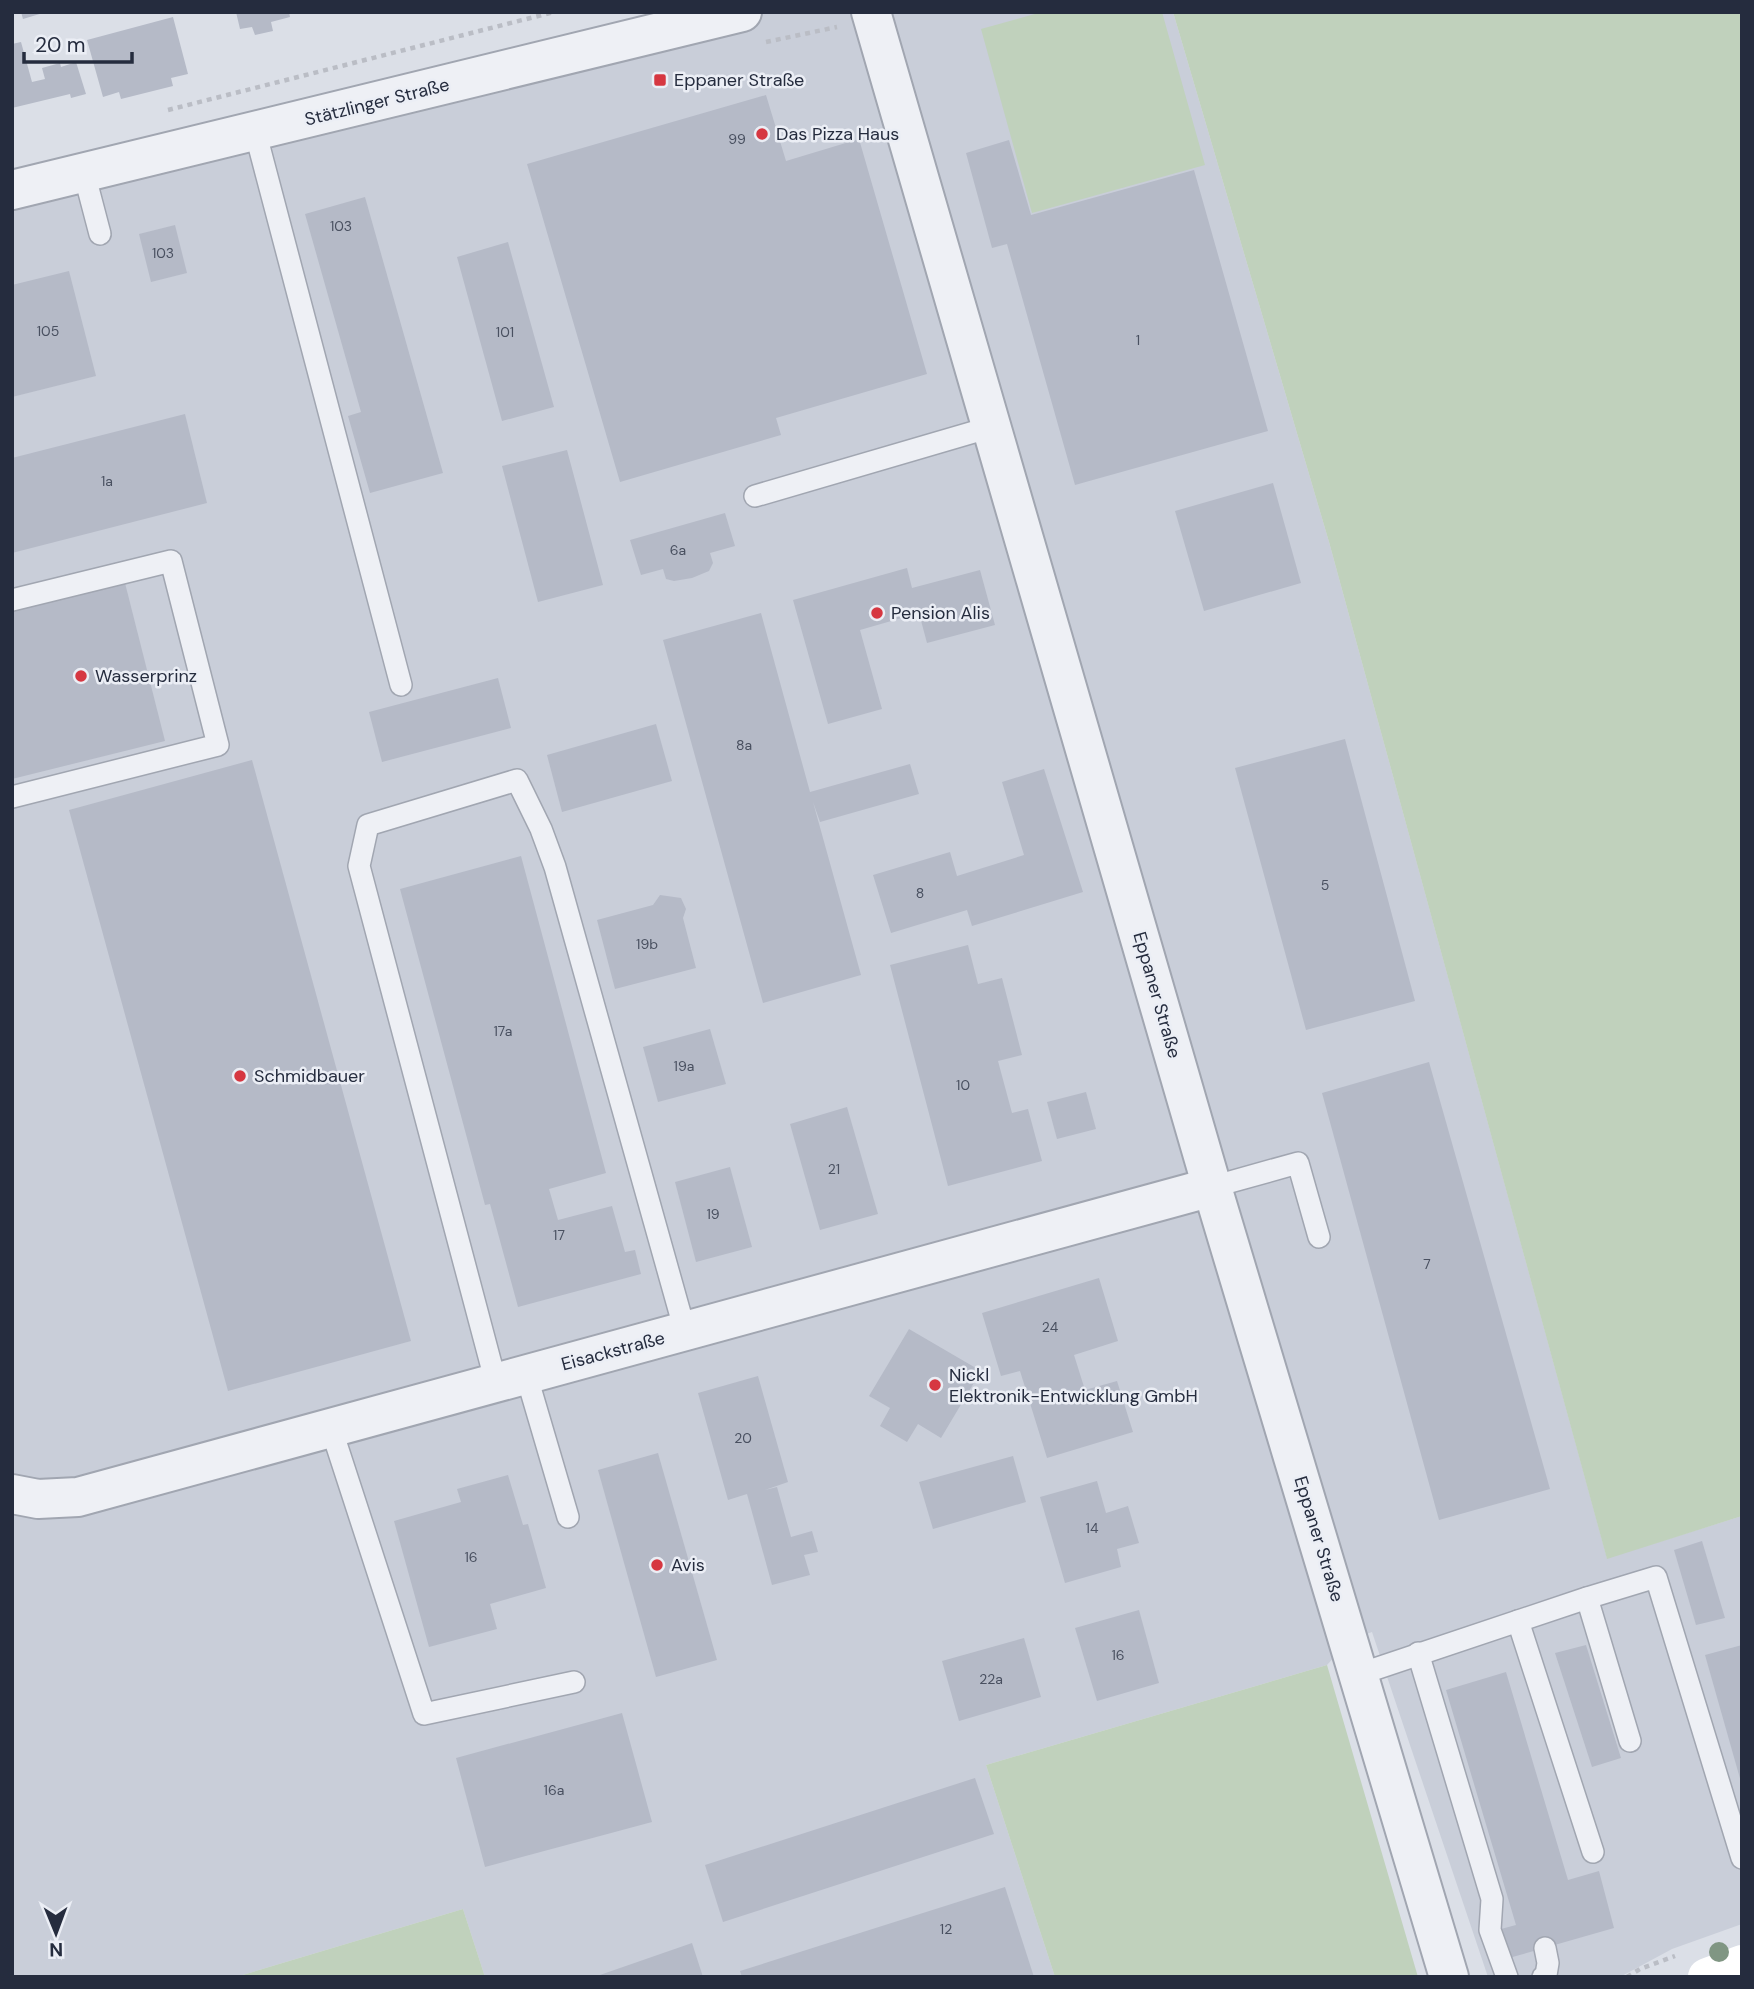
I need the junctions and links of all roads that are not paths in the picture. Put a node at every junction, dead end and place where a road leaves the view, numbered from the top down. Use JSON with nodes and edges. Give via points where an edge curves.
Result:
{"nodes":[{"id":1,"x":743,"y":12,"type":"edge"},
{"id":2,"x":871,"y":12,"type":"edge"},
{"id":3,"x":255,"y":131,"type":"junction"},
{"id":4,"x":84,"y":173,"type":"junction"},
{"id":5,"x":12,"y":190,"type":"edge"},
{"id":6,"x":100,"y":234,"type":"dead end"},
{"id":7,"x":991,"y":427,"type":"junction"},
{"id":8,"x":755,"y":496,"type":"dead end"},
{"id":9,"x":12,"y":600,"type":"edge"},
{"id":10,"x":401,"y":685,"type":"dead end"},
{"id":11,"x":12,"y":797,"type":"edge"},
{"id":12,"x":1212,"y":1187,"type":"junction"},
{"id":13,"x":1319,"y":1237,"type":"dead end"},
{"id":14,"x":685,"y":1331,"type":"junction"},
{"id":15,"x":511,"y":1378,"type":"junction"},
{"id":16,"x":331,"y":1428,"type":"junction"},
{"id":17,"x":12,"y":1494,"type":"edge"},
{"id":18,"x":568,"y":1517,"type":"dead end"},
{"id":19,"x":1587,"y":1598,"type":"junction"},
{"id":20,"x":1518,"y":1621,"type":"junction"},
{"id":21,"x":1418,"y":1653,"type":"junction"},
{"id":22,"x":1360,"y":1674,"type":"junction"},
{"id":23,"x":574,"y":1682,"type":"dead end"},
{"id":24,"x":1630,"y":1741,"type":"dead end"},
{"id":25,"x":1593,"y":1852,"type":"dead end"},
{"id":26,"x":1742,"y":1858,"type":"edge"},
{"id":27,"x":1545,"y":1948,"type":"dead end"},
{"id":28,"x":1449,"y":1977,"type":"edge"},
{"id":29,"x":1507,"y":1977,"type":"edge"},
{"id":30,"x":1543,"y":1977,"type":"edge"}],
"edges":[{"from":1,"to":3,"type":"street","name":"Stätzlinger Straße"},
{"from":2,"to":7,"type":"street","name":"Eppaner Straße"},
{"from":3,"to":4,"type":"street","name":"Stätzlinger Straße"},
{"from":3,"to":10,"type":"lane"},
{"from":4,"to":5,"type":"street","name":"Stätzlinger Straße"},
{"from":4,"to":6,"type":"lane"},
{"from":7,"to":8,"type":"lane"},
{"from":7,"to":12,"type":"street","name":"Eppaner Straße"},
{"from":9,"to":11,"type":"lane","via":[[171,561],[218,745]]},
{"from":12,"to":13,"type":"lane","via":[[1298,1163]]},
{"from":12,"to":14,"type":"street","name":"Eisackstraße"},
{"from":12,"to":22,"type":"street","name":"Eppaner Straße"},
{"from":14,"to":15,"type":"street","name":"Eisackstraße"},
{"from":14,"to":15,"type":"lane","via":[[555,867],[517,780],[368,825],[359,866]]},
{"from":15,"to":16,"type":"street","name":"Eisackstraße"},
{"from":15,"to":18,"type":"lane"},
{"from":16,"to":17,"type":"street","name":"Eisackstraße","via":[[78,1497],[38,1499]]},
{"from":16,"to":23,"type":"lane","via":[[424,1714]]},
{"from":19,"to":20,"type":"lane"},
{"from":19,"to":24,"type":"lane"},
{"from":19,"to":26,"type":"lane","via":[[1656,1577]]},
{"from":20,"to":21,"type":"lane"},
{"from":20,"to":25,"type":"lane"},
{"from":21,"to":22,"type":"lane"},
{"from":21,"to":29,"type":"lane","via":[[1492,1899],[1490,1930]]},
{"from":22,"to":28,"type":"street","name":"Eppaner Straße"},
{"from":27,"to":30,"type":"lane","via":[[1548,1963]]}]}
